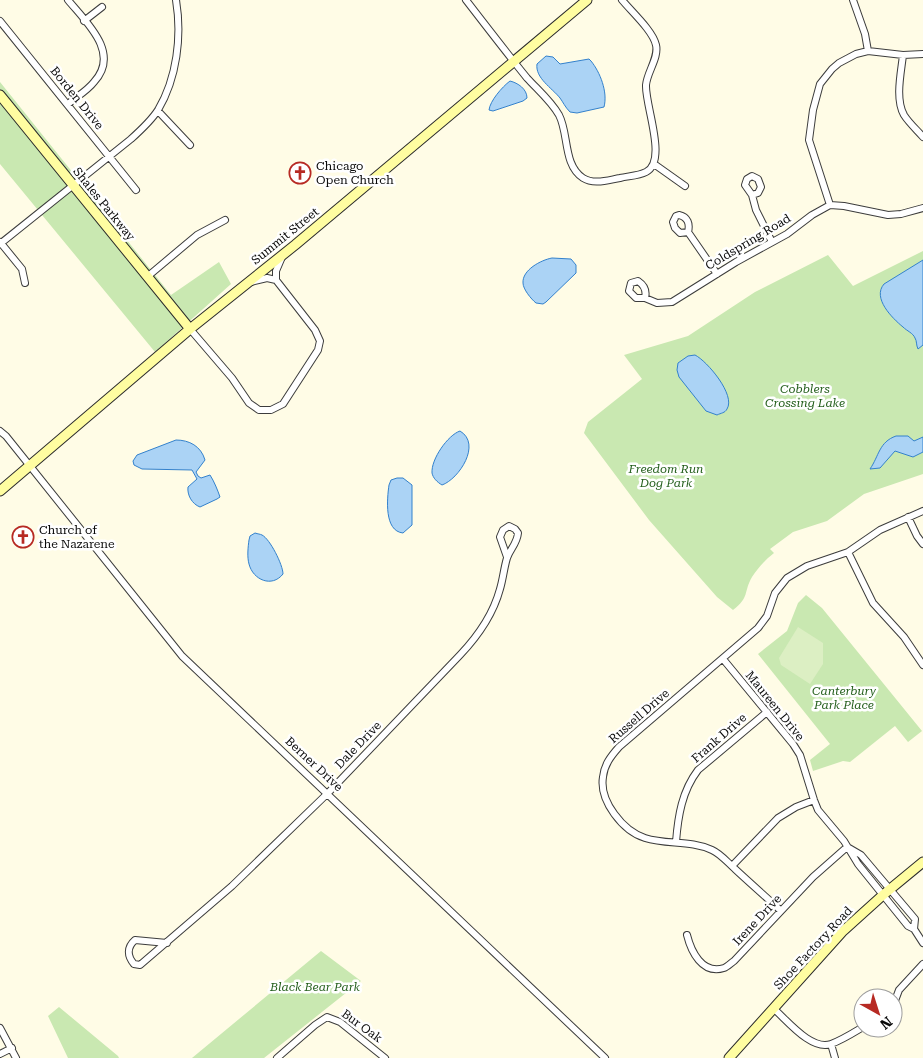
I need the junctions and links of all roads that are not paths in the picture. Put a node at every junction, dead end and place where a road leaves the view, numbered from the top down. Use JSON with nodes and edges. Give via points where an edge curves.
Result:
{"nodes":[{"id":1,"x":68,"y":0,"type":"edge"},
{"id":2,"x":176,"y":0,"type":"edge"},
{"id":3,"x":466,"y":0,"type":"edge"},
{"id":4,"x":587,"y":0,"type":"edge"},
{"id":5,"x":622,"y":0,"type":"edge"},
{"id":6,"x":853,"y":0,"type":"edge"},
{"id":7,"x":102,"y":6,"type":"dead end"},
{"id":8,"x":0,"y":21,"type":"edge"},
{"id":9,"x":84,"y":21,"type":"junction"},
{"id":10,"x":868,"y":51,"type":"junction"},
{"id":11,"x":923,"y":54,"type":"edge"},
{"id":12,"x":903,"y":55,"type":"junction"},
{"id":13,"x":514,"y":61,"type":"junction"},
{"id":14,"x":0,"y":95,"type":"edge"},
{"id":15,"x":68,"y":104,"type":"junction"},
{"id":16,"x":158,"y":111,"type":"junction"},
{"id":17,"x":923,"y":137,"type":"edge"},
{"id":18,"x":190,"y":145,"type":"dead end"},
{"id":19,"x":109,"y":156,"type":"junction"},
{"id":20,"x":654,"y":164,"type":"junction"},
{"id":21,"x":73,"y":185,"type":"junction"},
{"id":22,"x":685,"y":186,"type":"dead end"},
{"id":23,"x":136,"y":190,"type":"dead end"},
{"id":24,"x":752,"y":196,"type":"dead end"},
{"id":25,"x":830,"y":205,"type":"junction"},
{"id":26,"x":923,"y":208,"type":"edge"},
{"id":27,"x":225,"y":220,"type":"dead end"},
{"id":28,"x":688,"y":232,"type":"dead end"},
{"id":29,"x":772,"y":242,"type":"junction"},
{"id":30,"x":0,"y":243,"type":"edge"},
{"id":31,"x":295,"y":245,"type":"junction"},
{"id":32,"x":717,"y":274,"type":"junction"},
{"id":33,"x":147,"y":277,"type":"junction"},
{"id":34,"x":276,"y":280,"type":"junction"},
{"id":35,"x":25,"y":283,"type":"dead end"},
{"id":36,"x":243,"y":286,"type":"junction"},
{"id":37,"x":645,"y":298,"type":"dead end"},
{"id":38,"x":190,"y":329,"type":"junction"},
{"id":39,"x":0,"y":431,"type":"edge"},
{"id":40,"x":30,"y":466,"type":"junction"},
{"id":41,"x":0,"y":491,"type":"edge"},
{"id":42,"x":923,"y":511,"type":"edge"},
{"id":43,"x":908,"y":517,"type":"junction"},
{"id":44,"x":923,"y":544,"type":"edge"},
{"id":45,"x":848,"y":552,"type":"junction"},
{"id":46,"x":507,"y":557,"type":"dead end"},
{"id":47,"x":723,"y":659,"type":"junction"},
{"id":48,"x":923,"y":665,"type":"edge"},
{"id":49,"x":767,"y":712,"type":"junction"},
{"id":50,"x":328,"y":793,"type":"junction"},
{"id":51,"x":814,"y":800,"type":"junction"},
{"id":52,"x":676,"y":842,"type":"junction"},
{"id":53,"x":848,"y":847,"type":"junction"},
{"id":54,"x":923,"y":862,"type":"edge"},
{"id":55,"x":732,"y":866,"type":"junction"},
{"id":56,"x":886,"y":892,"type":"junction"},
{"id":57,"x":780,"y":910,"type":"junction"},
{"id":58,"x":687,"y":935,"type":"dead end"},
{"id":59,"x":923,"y":942,"type":"edge"},
{"id":60,"x":167,"y":943,"type":"junction"},
{"id":61,"x":923,"y":964,"type":"edge"},
{"id":62,"x":901,"y":988,"type":"edge"},
{"id":63,"x":773,"y":1008,"type":"junction"},
{"id":64,"x":0,"y":1028,"type":"edge"},
{"id":65,"x":853,"y":1032,"type":"edge"},
{"id":66,"x":831,"y":1044,"type":"junction"},
{"id":67,"x":12,"y":1048,"type":"junction"},
{"id":68,"x":0,"y":1054,"type":"edge"},
{"id":69,"x":16,"y":1058,"type":"edge"},
{"id":70,"x":277,"y":1058,"type":"edge"},
{"id":71,"x":385,"y":1058,"type":"edge"},
{"id":72,"x":605,"y":1058,"type":"edge"},
{"id":73,"x":729,"y":1058,"type":"edge"},
{"id":74,"x":835,"y":1058,"type":"edge"}],
"edges":[{"from":1,"to":9,"type":"street"},
{"from":2,"to":16,"type":"street","via":[[176,62]]},
{"from":3,"to":13,"type":"street"},
{"from":4,"to":13,"type":"main road","name":"Summit Street"},
{"from":5,"to":20,"type":"street","via":[[653,37],[656,46],[646,83],[656,143]]},
{"from":6,"to":10,"type":"street"},
{"from":7,"to":9,"type":"street"},
{"from":8,"to":15,"type":"street","name":"Borden Drive"},
{"from":9,"to":15,"type":"street","via":[[100,42],[104,63],[93,83]]},
{"from":10,"to":12,"type":"street"},
{"from":10,"to":25,"type":"street","via":[[847,58],[832,69],[820,84],[812,110],[810,146]]},
{"from":11,"to":12,"type":"street"},
{"from":12,"to":17,"type":"street","via":[[902,110]]},
{"from":13,"to":20,"type":"street","via":[[556,109],[562,120],[572,166],[580,176],[600,182],[647,172]]},
{"from":13,"to":31,"type":"main road","name":"Summit Street"},
{"from":14,"to":21,"type":"main road","name":"Shales Parkway"},
{"from":15,"to":19,"type":"street","name":"Borden Drive"},
{"from":16,"to":18,"type":"street"},
{"from":16,"to":19,"type":"street"},
{"from":19,"to":21,"type":"street"},
{"from":19,"to":23,"type":"street","name":"Borden Drive"},
{"from":20,"to":22,"type":"street"},
{"from":21,"to":30,"type":"street"},
{"from":21,"to":33,"type":"main road","name":"Shales Parkway"},
{"from":24,"to":29,"type":"street"},
{"from":25,"to":26,"type":"street","via":[[888,215]]},
{"from":25,"to":29,"type":"street","name":"Coldspring Road"},
{"from":27,"to":33,"type":"street","via":[[197,235]]},
{"from":28,"to":32,"type":"street"},
{"from":29,"to":32,"type":"street","name":"Coldspring Road"},
{"from":30,"to":35,"type":"street","via":[[22,269]]},
{"from":31,"to":34,"type":"street","via":[[279,264]]},
{"from":31,"to":36,"type":"main road","name":"Summit Street"},
{"from":32,"to":37,"type":"street","name":"Coldspring Road","via":[[672,302],[657,303]]},
{"from":33,"to":38,"type":"main road","name":"Shales Parkway"},
{"from":34,"to":36,"type":"street","via":[[267,278]]},
{"from":34,"to":38,"type":"street","via":[[316,330],[320,341],[318,350],[283,404],[271,410],[259,410],[248,403],[232,378]]},
{"from":36,"to":38,"type":"main road","name":"Summit Street"},
{"from":38,"to":40,"type":"main road","name":"Summit Street"},
{"from":39,"to":40,"type":"street","name":"Berner Drive"},
{"from":40,"to":41,"type":"main road","name":"Summit Street"},
{"from":40,"to":50,"type":"street","name":"Berner Drive","via":[[182,656]]},
{"from":42,"to":43,"type":"street","name":"Russell Drive"},
{"from":43,"to":44,"type":"street"},
{"from":43,"to":45,"type":"street","name":"Russell Drive","via":[[880,530]]},
{"from":45,"to":47,"type":"street","name":"Russell Drive","via":[[807,566],[787,578],[775,593],[767,616],[758,628]]},
{"from":45,"to":48,"type":"street","via":[[873,603],[904,637]]},
{"from":46,"to":50,"type":"street","name":"Dale Drive","via":[[491,614],[476,638]]},
{"from":47,"to":49,"type":"street","name":"Maureen Drive"},
{"from":47,"to":52,"type":"street","name":"Russell Drive","via":[[619,747],[605,768],[602,785],[605,796],[622,823],[644,838]]},
{"from":49,"to":51,"type":"street","name":"Maureen Drive","via":[[800,755]]},
{"from":49,"to":52,"type":"street","name":"Frank Drive","via":[[698,770],[684,795]]},
{"from":50,"to":60,"type":"street","name":"Dale Drive","via":[[232,886]]},
{"from":50,"to":72,"type":"street","name":"Berner Drive"},
{"from":51,"to":53,"type":"street","name":"Maureen Drive","via":[[818,810]]},
{"from":51,"to":55,"type":"street","via":[[778,818]]},
{"from":52,"to":55,"type":"street","name":"Russell Drive","via":[[699,844]]},
{"from":53,"to":56,"type":"street","name":"Maureen Drive","via":[[858,864]]},
{"from":53,"to":57,"type":"street","name":"Irene Drive"},
{"from":54,"to":56,"type":"main road","name":"Shoe Factory Road"},
{"from":55,"to":57,"type":"street","name":"Russell Drive"},
{"from":56,"to":59,"type":"street","name":"Maureen Drive","via":[[908,926]]},
{"from":56,"to":63,"type":"main road","name":"Shoe Factory Road","via":[[842,932]]},
{"from":57,"to":58,"type":"street","name":"Irene Drive","via":[[734,962],[724,968],[701,964]]},
{"from":60,"to":60,"type":"street","name":"Dale Drive","via":[[140,965],[134,964],[130,958],[130,944],[135,940]]},
{"from":61,"to":62,"type":"street"},
{"from":63,"to":66,"type":"street","via":[[808,1040]]},
{"from":63,"to":73,"type":"main road","name":"Shoe Factory Road"},
{"from":64,"to":67,"type":"street"},
{"from":65,"to":66,"type":"street"},
{"from":66,"to":74,"type":"street"},
{"from":67,"to":68,"type":"street"},
{"from":67,"to":69,"type":"street"},
{"from":70,"to":71,"type":"street","name":"Bur Oak","via":[[327,1017],[340,1022]]}]}
